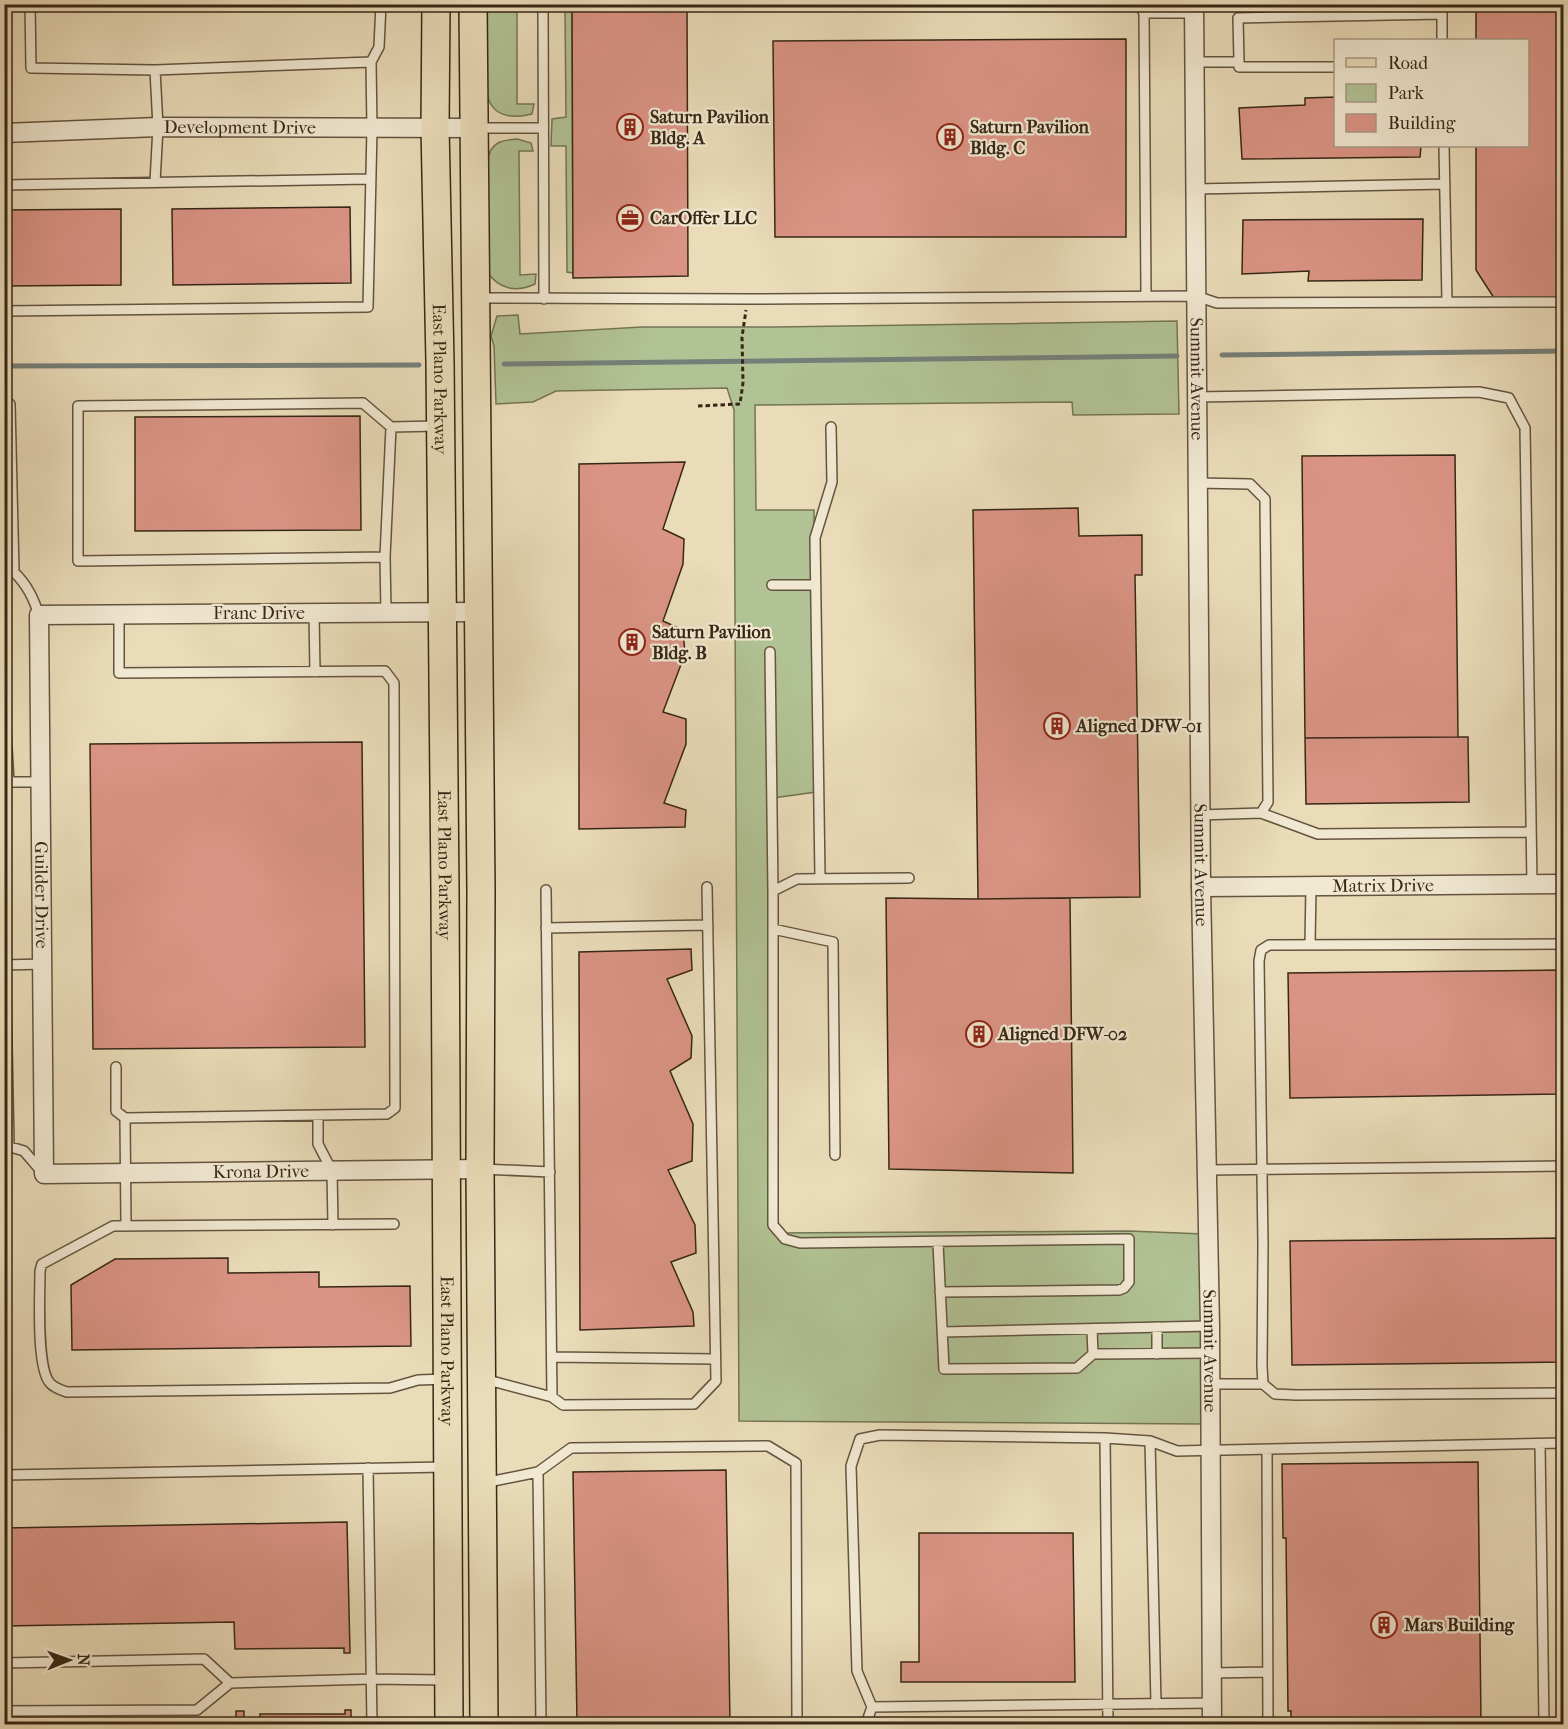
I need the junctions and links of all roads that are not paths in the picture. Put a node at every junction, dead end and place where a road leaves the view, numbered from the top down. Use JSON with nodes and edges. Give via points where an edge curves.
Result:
{"nodes":[{"id":1,"x":30,"y":4,"type":"edge"},
{"id":2,"x":381,"y":4,"type":"edge"},
{"id":3,"x":436,"y":4,"type":"edge"},
{"id":4,"x":473,"y":4,"type":"edge"},
{"id":5,"x":543,"y":4,"type":"edge"},
{"id":6,"x":1141,"y":9,"type":"edge"},
{"id":7,"x":1194,"y":9,"type":"edge"},
{"id":8,"x":1442,"y":9,"type":"edge"},
{"id":9,"x":1442,"y":39,"type":"edge"},
{"id":10,"x":371,"y":62,"type":"junction"},
{"id":11,"x":1194,"y":62,"type":"junction"},
{"id":12,"x":1239,"y":62,"type":"junction"},
{"id":13,"x":1334,"y":67,"type":"edge"},
{"id":14,"x":155,"y":70,"type":"junction"},
{"id":15,"x":158,"y":127,"type":"junction"},
{"id":16,"x":435,"y":127,"type":"junction"},
{"id":17,"x":473,"y":128,"type":"junction"},
{"id":18,"x":542,"y":128,"type":"junction"},
{"id":19,"x":372,"y":129,"type":"junction"},
{"id":20,"x":4,"y":133,"type":"edge"},
{"id":21,"x":1444,"y":147,"type":"edge"},
{"id":22,"x":370,"y":179,"type":"junction"},
{"id":23,"x":155,"y":182,"type":"junction"},
{"id":24,"x":1445,"y":184,"type":"junction"},
{"id":25,"x":4,"y":185,"type":"edge"},
{"id":26,"x":1195,"y":189,"type":"junction"},
{"id":27,"x":1146,"y":296,"type":"junction"},
{"id":28,"x":1196,"y":296,"type":"junction"},
{"id":29,"x":475,"y":298,"type":"junction"},
{"id":30,"x":544,"y":299,"type":"junction"},
{"id":31,"x":1448,"y":302,"type":"junction"},
{"id":32,"x":1563,"y":302,"type":"edge"},
{"id":33,"x":4,"y":311,"type":"edge"},
{"id":34,"x":476,"y":361,"type":"junction"},
{"id":35,"x":440,"y":362,"type":"junction"},
{"id":36,"x":1196,"y":397,"type":"junction"},
{"id":37,"x":4,"y":404,"type":"edge"},
{"id":38,"x":440,"y":426,"type":"junction"},
{"id":39,"x":390,"y":427,"type":"junction"},
{"id":40,"x":831,"y":427,"type":"dead end"},
{"id":41,"x":1197,"y":483,"type":"junction"},
{"id":42,"x":385,"y":557,"type":"junction"},
{"id":43,"x":9,"y":574,"type":"edge"},
{"id":44,"x":772,"y":585,"type":"dead end"},
{"id":45,"x":815,"y":585,"type":"junction"},
{"id":46,"x":386,"y":612,"type":"junction"},
{"id":47,"x":442,"y":612,"type":"junction"},
{"id":48,"x":479,"y":612,"type":"junction"},
{"id":49,"x":314,"y":613,"type":"junction"},
{"id":50,"x":118,"y":614,"type":"junction"},
{"id":51,"x":39,"y":615,"type":"junction"},
{"id":52,"x":770,"y":652,"type":"dead end"},
{"id":53,"x":315,"y":672,"type":"junction"},
{"id":54,"x":4,"y":697,"type":"edge"},
{"id":55,"x":7,"y":782,"type":"edge"},
{"id":56,"x":41,"y":782,"type":"junction"},
{"id":57,"x":1261,"y":813,"type":"junction"},
{"id":58,"x":1200,"y":815,"type":"junction"},
{"id":59,"x":1531,"y":832,"type":"junction"},
{"id":60,"x":820,"y":877,"type":"junction"},
{"id":61,"x":909,"y":878,"type":"dead end"},
{"id":62,"x":1532,"y":884,"type":"junction"},
{"id":63,"x":1563,"y":884,"type":"edge"},
{"id":64,"x":1311,"y":886,"type":"junction"},
{"id":65,"x":707,"y":887,"type":"dead end"},
{"id":66,"x":1201,"y":887,"type":"junction"},
{"id":67,"x":546,"y":890,"type":"dead end"},
{"id":68,"x":445,"y":891,"type":"junction"},
{"id":69,"x":481,"y":891,"type":"junction"},
{"id":70,"x":773,"y":891,"type":"junction"},
{"id":71,"x":4,"y":895,"type":"edge"},
{"id":72,"x":708,"y":925,"type":"junction"},
{"id":73,"x":546,"y":928,"type":"junction"},
{"id":74,"x":773,"y":929,"type":"junction"},
{"id":75,"x":1563,"y":944,"type":"edge"},
{"id":76,"x":1310,"y":945,"type":"junction"},
{"id":77,"x":6,"y":964,"type":"edge"},
{"id":78,"x":43,"y":964,"type":"junction"},
{"id":79,"x":116,"y":1067,"type":"dead end"},
{"id":80,"x":318,"y":1116,"type":"junction"},
{"id":81,"x":125,"y":1118,"type":"junction"},
{"id":82,"x":7,"y":1145,"type":"edge"},
{"id":83,"x":835,"y":1155,"type":"dead end"},
{"id":84,"x":1563,"y":1166,"type":"edge"},
{"id":85,"x":480,"y":1169,"type":"junction"},
{"id":86,"x":1263,"y":1169,"type":"junction"},
{"id":87,"x":446,"y":1170,"type":"junction"},
{"id":88,"x":1208,"y":1170,"type":"junction"},
{"id":89,"x":332,"y":1171,"type":"junction"},
{"id":90,"x":550,"y":1172,"type":"junction"},
{"id":91,"x":126,"y":1173,"type":"junction"},
{"id":92,"x":44,"y":1174,"type":"junction"},
{"id":93,"x":394,"y":1224,"type":"dead end"},
{"id":94,"x":333,"y":1225,"type":"junction"},
{"id":95,"x":126,"y":1226,"type":"junction"},
{"id":96,"x":938,"y":1243,"type":"junction"},
{"id":97,"x":940,"y":1292,"type":"junction"},
{"id":98,"x":1210,"y":1326,"type":"junction"},
{"id":99,"x":1157,"y":1327,"type":"junction"},
{"id":100,"x":1092,"y":1329,"type":"junction"},
{"id":101,"x":942,"y":1332,"type":"junction"},
{"id":102,"x":1210,"y":1353,"type":"junction"},
{"id":103,"x":1093,"y":1354,"type":"junction"},
{"id":104,"x":1157,"y":1354,"type":"junction"},
{"id":105,"x":552,"y":1357,"type":"junction"},
{"id":106,"x":715,"y":1359,"type":"junction"},
{"id":107,"x":482,"y":1378,"type":"junction"},
{"id":108,"x":446,"y":1379,"type":"junction"},
{"id":109,"x":1210,"y":1384,"type":"junction"},
{"id":110,"x":1263,"y":1384,"type":"junction"},
{"id":111,"x":1563,"y":1393,"type":"edge"},
{"id":112,"x":552,"y":1397,"type":"junction"},
{"id":113,"x":1105,"y":1438,"type":"junction"},
{"id":114,"x":1150,"y":1441,"type":"junction"},
{"id":115,"x":1563,"y":1443,"type":"edge"},
{"id":116,"x":1540,"y":1444,"type":"junction"},
{"id":117,"x":1209,"y":1450,"type":"junction"},
{"id":118,"x":1267,"y":1450,"type":"junction"},
{"id":119,"x":447,"y":1467,"type":"junction"},
{"id":120,"x":368,"y":1468,"type":"junction"},
{"id":121,"x":538,"y":1472,"type":"junction"},
{"id":122,"x":4,"y":1475,"type":"edge"},
{"id":123,"x":482,"y":1483,"type":"junction"},
{"id":124,"x":4,"y":1663,"type":"edge"},
{"id":125,"x":1268,"y":1672,"type":"junction"},
{"id":126,"x":1212,"y":1673,"type":"junction"},
{"id":127,"x":372,"y":1678,"type":"junction"},
{"id":128,"x":449,"y":1680,"type":"junction"},
{"id":129,"x":484,"y":1680,"type":"junction"},
{"id":130,"x":230,"y":1683,"type":"junction"},
{"id":131,"x":1212,"y":1703,"type":"junction"},
{"id":132,"x":1107,"y":1704,"type":"junction"},
{"id":133,"x":1156,"y":1704,"type":"junction"},
{"id":134,"x":872,"y":1707,"type":"junction"},
{"id":135,"x":4,"y":1711,"type":"edge"},
{"id":136,"x":372,"y":1725,"type":"edge"},
{"id":137,"x":449,"y":1725,"type":"edge"},
{"id":138,"x":484,"y":1725,"type":"edge"},
{"id":139,"x":541,"y":1725,"type":"edge"},
{"id":140,"x":797,"y":1725,"type":"edge"},
{"id":141,"x":866,"y":1725,"type":"edge"},
{"id":142,"x":1108,"y":1725,"type":"edge"},
{"id":143,"x":1212,"y":1725,"type":"edge"},
{"id":144,"x":1268,"y":1725,"type":"edge"},
{"id":145,"x":1544,"y":1725,"type":"edge"}],
"edges":[{"from":1,"to":14,"type":"lane","via":[[31,68]]},
{"from":2,"to":10,"type":"lane","via":[[380,47]]},
{"from":3,"to":16,"type":"main road","name":"East Plano Parkway"},
{"from":4,"to":17,"type":"main road","name":"East Plano Parkway"},
{"from":5,"to":18,"type":"lane"},
{"from":6,"to":7,"type":"lane"},
{"from":6,"to":27,"type":"lane"},
{"from":7,"to":11,"type":"street","name":"Summit Avenue"},
{"from":8,"to":9,"type":"lane"},
{"from":8,"to":12,"type":"lane","via":[[1238,18]]},
{"from":10,"to":14,"type":"lane"},
{"from":10,"to":19,"type":"lane"},
{"from":11,"to":12,"type":"lane"},
{"from":11,"to":26,"type":"street","name":"Summit Avenue"},
{"from":12,"to":13,"type":"lane","via":[[1239,67]]},
{"from":14,"to":15,"type":"lane"},
{"from":15,"to":19,"type":"street","name":"Development Drive"},
{"from":15,"to":20,"type":"street","name":"Development Drive"},
{"from":15,"to":23,"type":"lane"},
{"from":16,"to":17,"type":"street","name":"Development Drive"},
{"from":16,"to":19,"type":"street","name":"Development Drive"},
{"from":16,"to":35,"type":"main road","name":"East Plano Parkway"},
{"from":17,"to":18,"type":"lane"},
{"from":17,"to":29,"type":"main road","name":"East Plano Parkway"},
{"from":18,"to":30,"type":"lane"},
{"from":19,"to":22,"type":"lane"},
{"from":21,"to":24,"type":"lane"},
{"from":22,"to":23,"type":"lane"},
{"from":22,"to":33,"type":"lane","via":[[368,307]]},
{"from":23,"to":25,"type":"lane"},
{"from":24,"to":26,"type":"lane"},
{"from":24,"to":31,"type":"lane"},
{"from":26,"to":28,"type":"street","name":"Summit Avenue"},
{"from":27,"to":28,"type":"lane"},
{"from":27,"to":30,"type":"lane"},
{"from":28,"to":31,"type":"lane","via":[[1217,303]]},
{"from":28,"to":36,"type":"street","name":"Summit Avenue"},
{"from":29,"to":30,"type":"lane"},
{"from":29,"to":34,"type":"main road","name":"East Plano Parkway"},
{"from":31,"to":32,"type":"lane"},
{"from":34,"to":35,"type":"main road"},
{"from":34,"to":48,"type":"main road","name":"East Plano Parkway"},
{"from":35,"to":38,"type":"main road","name":"East Plano Parkway"},
{"from":36,"to":41,"type":"street","name":"Summit Avenue"},
{"from":36,"to":59,"type":"lane","via":[[1479,392],[1509,398],[1525,428]]},
{"from":37,"to":43,"type":"lane","via":[[10,404]]},
{"from":38,"to":39,"type":"lane"},
{"from":38,"to":47,"type":"main road","name":"East Plano Parkway"},
{"from":39,"to":42,"type":"lane"},
{"from":39,"to":42,"type":"lane","via":[[363,403],[78,406],[78,561]]},
{"from":40,"to":45,"type":"lane","via":[[832,482],[815,538]]},
{"from":41,"to":57,"type":"lane","via":[[1250,484],[1266,499],[1268,802]]},
{"from":41,"to":58,"type":"street","name":"Summit Avenue"},
{"from":42,"to":46,"type":"lane"},
{"from":43,"to":51,"type":"lane","via":[[24,583]]},
{"from":44,"to":45,"type":"lane"},
{"from":45,"to":60,"type":"lane"},
{"from":46,"to":47,"type":"street","name":"Franc Drive"},
{"from":46,"to":49,"type":"street","name":"Franc Drive"},
{"from":47,"to":48,"type":"street","name":"Franc Drive"},
{"from":47,"to":68,"type":"main road","name":"East Plano Parkway"},
{"from":48,"to":69,"type":"main road","name":"East Plano Parkway"},
{"from":49,"to":50,"type":"street","name":"Franc Drive"},
{"from":49,"to":53,"type":"lane"},
{"from":50,"to":51,"type":"street","name":"Franc Drive"},
{"from":50,"to":53,"type":"lane","via":[[119,673]]},
{"from":51,"to":56,"type":"street","name":"Guilder Drive"},
{"from":52,"to":70,"type":"lane"},
{"from":53,"to":80,"type":"lane","via":[[385,671],[394,683],[395,1108],[387,1114]]},
{"from":54,"to":55,"type":"lane"},
{"from":55,"to":56,"type":"lane"},
{"from":56,"to":78,"type":"street","name":"Guilder Drive"},
{"from":57,"to":58,"type":"lane"},
{"from":57,"to":59,"type":"lane","via":[[1318,834]]},
{"from":58,"to":66,"type":"street","name":"Summit Avenue"},
{"from":59,"to":62,"type":"lane"},
{"from":60,"to":61,"type":"lane"},
{"from":60,"to":70,"type":"lane","via":[[797,879]]},
{"from":62,"to":63,"type":"street","name":"Matrix Drive"},
{"from":62,"to":64,"type":"street","name":"Matrix Drive"},
{"from":64,"to":66,"type":"street","name":"Matrix Drive"},
{"from":64,"to":76,"type":"lane"},
{"from":65,"to":72,"type":"lane"},
{"from":66,"to":88,"type":"street","name":"Summit Avenue"},
{"from":67,"to":73,"type":"lane"},
{"from":68,"to":69,"type":"main road"},
{"from":68,"to":87,"type":"main road","name":"East Plano Parkway"},
{"from":69,"to":85,"type":"main road","name":"East Plano Parkway"},
{"from":70,"to":74,"type":"lane"},
{"from":71,"to":77,"type":"lane"},
{"from":72,"to":73,"type":"lane"},
{"from":72,"to":106,"type":"lane"},
{"from":73,"to":90,"type":"lane"},
{"from":74,"to":83,"type":"lane","via":[[833,942]]},
{"from":74,"to":96,"type":"lane","via":[[773,1225],[785,1239],[800,1243]]},
{"from":75,"to":76,"type":"lane"},
{"from":76,"to":86,"type":"lane","via":[[1269,945],[1261,950]]},
{"from":77,"to":78,"type":"lane"},
{"from":77,"to":82,"type":"lane"},
{"from":78,"to":92,"type":"street","name":"Guilder Drive"},
{"from":79,"to":81,"type":"lane","via":[[116,1111]]},
{"from":80,"to":81,"type":"lane"},
{"from":80,"to":89,"type":"lane","via":[[318,1144]]},
{"from":81,"to":91,"type":"lane"},
{"from":82,"to":92,"type":"lane","via":[[24,1151]]},
{"from":84,"to":86,"type":"lane"},
{"from":85,"to":87,"type":"street","name":"Krona Drive"},
{"from":85,"to":90,"type":"lane"},
{"from":85,"to":107,"type":"main road","name":"East Plano Parkway"},
{"from":86,"to":88,"type":"lane"},
{"from":86,"to":110,"type":"lane"},
{"from":87,"to":89,"type":"street","name":"Krona Drive"},
{"from":87,"to":108,"type":"main road","name":"East Plano Parkway"},
{"from":88,"to":98,"type":"street","name":"Summit Avenue"},
{"from":89,"to":91,"type":"street","name":"Krona Drive"},
{"from":89,"to":94,"type":"lane"},
{"from":90,"to":105,"type":"lane"},
{"from":91,"to":92,"type":"street","name":"Krona Drive"},
{"from":91,"to":95,"type":"lane"},
{"from":93,"to":94,"type":"lane"},
{"from":94,"to":95,"type":"lane"},
{"from":95,"to":108,"type":"lane","via":[[113,1226],[42,1264],[41,1358],[45,1376],[59,1389],[67,1392],[390,1388],[418,1380]]},
{"from":96,"to":97,"type":"lane"},
{"from":96,"to":97,"type":"lane","via":[[1129,1239],[1129,1282],[1119,1290]]},
{"from":97,"to":101,"type":"lane"},
{"from":98,"to":99,"type":"lane"},
{"from":98,"to":102,"type":"street","name":"Summit Avenue"},
{"from":99,"to":100,"type":"lane"},
{"from":99,"to":104,"type":"lane"},
{"from":100,"to":101,"type":"lane"},
{"from":100,"to":103,"type":"lane"},
{"from":101,"to":103,"type":"lane","via":[[944,1370],[1077,1368]]},
{"from":102,"to":104,"type":"lane"},
{"from":102,"to":109,"type":"street","name":"Summit Avenue"},
{"from":103,"to":104,"type":"lane"},
{"from":105,"to":106,"type":"lane"},
{"from":105,"to":112,"type":"lane"},
{"from":106,"to":112,"type":"lane","via":[[716,1381],[694,1404],[563,1405]]},
{"from":107,"to":108,"type":"main road"},
{"from":107,"to":112,"type":"lane"},
{"from":107,"to":123,"type":"main road","name":"East Plano Parkway"},
{"from":108,"to":119,"type":"main road","name":"East Plano Parkway"},
{"from":109,"to":110,"type":"lane"},
{"from":109,"to":117,"type":"street","name":"Summit Avenue"},
{"from":110,"to":111,"type":"lane","via":[[1275,1394],[1296,1395]]},
{"from":113,"to":114,"type":"lane"},
{"from":113,"to":132,"type":"lane"},
{"from":113,"to":134,"type":"lane","via":[[880,1435],[860,1439],[851,1466],[857,1671]]},
{"from":114,"to":117,"type":"lane","via":[[1177,1451]]},
{"from":114,"to":133,"type":"lane"},
{"from":115,"to":116,"type":"lane"},
{"from":116,"to":118,"type":"lane"},
{"from":116,"to":145,"type":"lane"},
{"from":117,"to":118,"type":"lane"},
{"from":117,"to":126,"type":"street","name":"Summit Avenue"},
{"from":118,"to":125,"type":"lane"},
{"from":119,"to":120,"type":"lane"},
{"from":119,"to":128,"type":"main road","name":"East Plano Parkway"},
{"from":120,"to":122,"type":"lane"},
{"from":120,"to":127,"type":"lane"},
{"from":121,"to":123,"type":"lane"},
{"from":121,"to":139,"type":"lane"},
{"from":121,"to":140,"type":"lane","via":[[571,1448],[768,1446],[796,1463]]},
{"from":123,"to":129,"type":"main road","name":"East Plano Parkway"},
{"from":124,"to":130,"type":"lane","via":[[204,1659]]},
{"from":125,"to":126,"type":"lane"},
{"from":125,"to":144,"type":"lane"},
{"from":126,"to":131,"type":"street","name":"Summit Avenue"},
{"from":127,"to":128,"type":"lane"},
{"from":127,"to":130,"type":"lane"},
{"from":127,"to":136,"type":"lane"},
{"from":128,"to":129,"type":"main road"},
{"from":128,"to":137,"type":"main road","name":"East Plano Parkway"},
{"from":129,"to":138,"type":"main road","name":"East Plano Parkway"},
{"from":130,"to":135,"type":"lane","via":[[197,1710]]},
{"from":131,"to":133,"type":"lane"},
{"from":131,"to":143,"type":"street","name":"Summit Avenue"},
{"from":132,"to":133,"type":"lane"},
{"from":132,"to":134,"type":"lane"},
{"from":132,"to":142,"type":"lane"},
{"from":134,"to":141,"type":"lane"}]}
